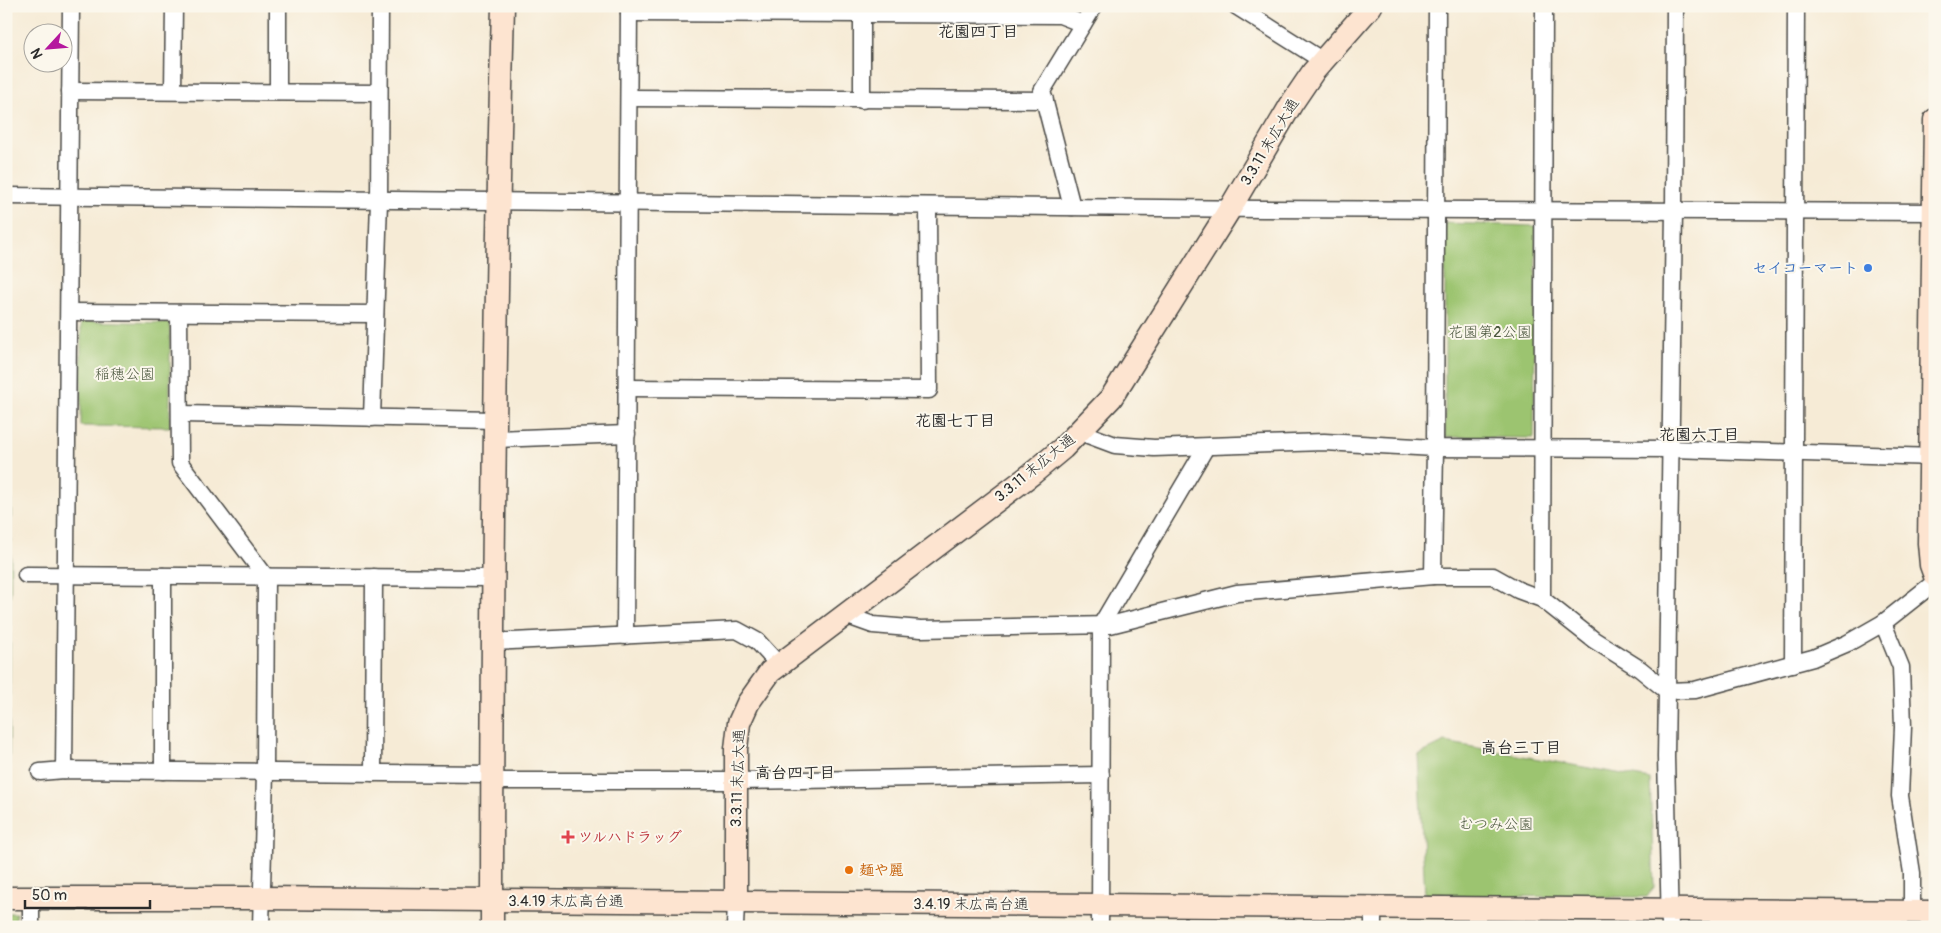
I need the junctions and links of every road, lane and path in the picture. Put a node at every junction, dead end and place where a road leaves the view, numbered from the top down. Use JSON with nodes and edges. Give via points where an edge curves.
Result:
{"nodes":[{"id":1,"x":71,"y":6,"type":"edge"},
{"id":2,"x":174,"y":6,"type":"edge"},
{"id":3,"x":278,"y":6,"type":"edge"},
{"id":4,"x":380,"y":6,"type":"edge"},
{"id":5,"x":503,"y":6,"type":"edge"},
{"id":6,"x":1094,"y":6,"type":"edge"},
{"id":7,"x":1236,"y":6,"type":"edge"},
{"id":8,"x":1371,"y":6,"type":"edge"},
{"id":9,"x":1437,"y":6,"type":"edge"},
{"id":10,"x":1544,"y":6,"type":"edge"},
{"id":11,"x":1675,"y":6,"type":"edge"},
{"id":12,"x":1796,"y":6,"type":"edge"},
{"id":13,"x":629,"y":10,"type":"edge"},
{"id":14,"x":862,"y":10,"type":"edge"},
{"id":15,"x":1083,"y":24,"type":"junction"},
{"id":16,"x":1323,"y":61,"type":"junction"},
{"id":17,"x":70,"y":91,"type":"junction"},
{"id":18,"x":173,"y":92,"type":"junction"},
{"id":19,"x":278,"y":92,"type":"junction"},
{"id":20,"x":380,"y":93,"type":"junction"},
{"id":21,"x":629,"y":98,"type":"junction"},
{"id":22,"x":862,"y":100,"type":"junction"},
{"id":23,"x":1045,"y":100,"type":"junction"},
{"id":24,"x":1935,"y":120,"type":"edge"},
{"id":25,"x":6,"y":196,"type":"edge"},
{"id":26,"x":70,"y":197,"type":"junction"},
{"id":27,"x":379,"y":201,"type":"junction"},
{"id":28,"x":498,"y":203,"type":"junction"},
{"id":29,"x":628,"y":204,"type":"junction"},
{"id":30,"x":928,"y":206,"type":"junction"},
{"id":31,"x":1072,"y":207,"type":"junction"},
{"id":32,"x":1231,"y":208,"type":"junction"},
{"id":33,"x":1435,"y":210,"type":"junction"},
{"id":34,"x":1544,"y":210,"type":"junction"},
{"id":35,"x":1674,"y":211,"type":"junction"},
{"id":36,"x":1794,"y":212,"type":"junction"},
{"id":37,"x":1934,"y":212,"type":"edge"},
{"id":38,"x":69,"y":312,"type":"junction"},
{"id":39,"x":179,"y":313,"type":"junction"},
{"id":40,"x":375,"y":314,"type":"junction"},
{"id":41,"x":627,"y":388,"type":"junction"},
{"id":42,"x":181,"y":414,"type":"junction"},
{"id":43,"x":372,"y":418,"type":"junction"},
{"id":44,"x":496,"y":430,"type":"junction"},
{"id":45,"x":1080,"y":432,"type":"junction"},
{"id":46,"x":627,"y":434,"type":"junction"},
{"id":47,"x":1206,"y":447,"type":"junction"},
{"id":48,"x":1435,"y":448,"type":"junction"},
{"id":49,"x":1542,"y":449,"type":"junction"},
{"id":50,"x":1670,"y":449,"type":"junction"},
{"id":51,"x":1794,"y":452,"type":"junction"},
{"id":52,"x":1932,"y":457,"type":"edge"},
{"id":53,"x":26,"y":575,"type":"dead end"},
{"id":54,"x":66,"y":575,"type":"junction"},
{"id":55,"x":163,"y":576,"type":"junction"},
{"id":56,"x":1433,"y":576,"type":"junction"},
{"id":57,"x":1935,"y":576,"type":"edge"},
{"id":58,"x":266,"y":577,"type":"junction"},
{"id":59,"x":374,"y":577,"type":"junction"},
{"id":60,"x":493,"y":578,"type":"junction"},
{"id":61,"x":1935,"y":582,"type":"edge"},
{"id":62,"x":1542,"y":599,"type":"junction"},
{"id":63,"x":845,"y":615,"type":"junction"},
{"id":64,"x":1883,"y":622,"type":"junction"},
{"id":65,"x":1101,"y":625,"type":"junction"},
{"id":66,"x":625,"y":636,"type":"junction"},
{"id":67,"x":492,"y":642,"type":"junction"},
{"id":68,"x":1793,"y":664,"type":"junction"},
{"id":69,"x":779,"y":665,"type":"junction"},
{"id":70,"x":1667,"y":691,"type":"junction"},
{"id":71,"x":64,"y":770,"type":"junction"},
{"id":72,"x":163,"y":771,"type":"junction"},
{"id":73,"x":40,"y":772,"type":"dead end"},
{"id":74,"x":265,"y":772,"type":"junction"},
{"id":75,"x":373,"y":773,"type":"junction"},
{"id":76,"x":1101,"y":775,"type":"junction"},
{"id":77,"x":491,"y":777,"type":"junction"},
{"id":78,"x":736,"y":781,"type":"junction"},
{"id":79,"x":6,"y":898,"type":"edge"},
{"id":80,"x":261,"y":898,"type":"junction"},
{"id":81,"x":31,"y":899,"type":"junction"},
{"id":82,"x":492,"y":900,"type":"junction"},
{"id":83,"x":736,"y":902,"type":"junction"},
{"id":84,"x":1935,"y":912,"type":"edge"},
{"id":85,"x":1101,"y":916,"type":"edge"},
{"id":86,"x":1373,"y":917,"type":"edge"},
{"id":87,"x":1899,"y":917,"type":"edge"},
{"id":88,"x":1671,"y":919,"type":"edge"},
{"id":89,"x":30,"y":927,"type":"edge"},
{"id":90,"x":261,"y":927,"type":"edge"},
{"id":91,"x":492,"y":927,"type":"edge"},
{"id":92,"x":735,"y":927,"type":"edge"}],
"edges":[{"from":1,"to":17,"type":"street"},
{"from":2,"to":18,"type":"street"},
{"from":3,"to":19,"type":"street"},
{"from":4,"to":20,"type":"street"},
{"from":5,"to":28,"type":"street"},
{"from":6,"to":15,"type":"street"},
{"from":7,"to":16,"type":"street"},
{"from":8,"to":16,"type":"street","name":"3.3.11 末広大通"},
{"from":9,"to":33,"type":"street"},
{"from":10,"to":34,"type":"street"},
{"from":11,"to":35,"type":"street"},
{"from":12,"to":36,"type":"street"},
{"from":13,"to":14,"type":"street"},
{"from":13,"to":21,"type":"street"},
{"from":14,"to":15,"type":"street","via":[[1060,15]]},
{"from":14,"to":22,"type":"street"},
{"from":15,"to":23,"type":"street","via":[[1042,91]]},
{"from":16,"to":32,"type":"street","name":"3.3.11 末広大通","via":[[1292,103]]},
{"from":17,"to":18,"type":"street"},
{"from":17,"to":26,"type":"street"},
{"from":18,"to":19,"type":"street"},
{"from":19,"to":20,"type":"street"},
{"from":20,"to":27,"type":"street"},
{"from":21,"to":22,"type":"street"},
{"from":21,"to":29,"type":"street"},
{"from":22,"to":23,"type":"street"},
{"from":23,"to":31,"type":"street"},
{"from":24,"to":37,"type":"street"},
{"from":25,"to":26,"type":"street"},
{"from":26,"to":27,"type":"street"},
{"from":26,"to":38,"type":"street"},
{"from":27,"to":28,"type":"street"},
{"from":27,"to":40,"type":"street"},
{"from":28,"to":29,"type":"street"},
{"from":28,"to":44,"type":"street"},
{"from":29,"to":30,"type":"street"},
{"from":29,"to":41,"type":"street"},
{"from":30,"to":31,"type":"street"},
{"from":30,"to":41,"type":"street","via":[[929,390]]},
{"from":31,"to":32,"type":"street"},
{"from":32,"to":33,"type":"street"},
{"from":32,"to":45,"type":"street","name":"3.3.11 末広大通","via":[[1111,398]]},
{"from":33,"to":34,"type":"street"},
{"from":33,"to":48,"type":"street"},
{"from":34,"to":35,"type":"street"},
{"from":34,"to":49,"type":"street"},
{"from":35,"to":36,"type":"street"},
{"from":35,"to":50,"type":"street"},
{"from":36,"to":37,"type":"street"},
{"from":36,"to":51,"type":"street"},
{"from":37,"to":52,"type":"street"},
{"from":38,"to":39,"type":"street"},
{"from":38,"to":54,"type":"street"},
{"from":39,"to":40,"type":"street"},
{"from":39,"to":42,"type":"street"},
{"from":40,"to":43,"type":"street"},
{"from":41,"to":46,"type":"street"},
{"from":42,"to":43,"type":"street"},
{"from":42,"to":58,"type":"street","via":[[180,464]]},
{"from":43,"to":44,"type":"street"},
{"from":44,"to":46,"type":"street"},
{"from":44,"to":60,"type":"street"},
{"from":45,"to":47,"type":"street","via":[[1115,445]]},
{"from":45,"to":63,"type":"street","name":"3.3.11 末広大通","via":[[1033,473]]},
{"from":46,"to":66,"type":"street"},
{"from":47,"to":48,"type":"street","via":[[1324,442]]},
{"from":47,"to":65,"type":"street"},
{"from":48,"to":49,"type":"street"},
{"from":48,"to":56,"type":"street"},
{"from":49,"to":50,"type":"street"},
{"from":49,"to":62,"type":"street"},
{"from":50,"to":51,"type":"street"},
{"from":50,"to":70,"type":"street"},
{"from":51,"to":52,"type":"street"},
{"from":51,"to":68,"type":"street"},
{"from":52,"to":57,"type":"street","via":[[1929,543]]},
{"from":53,"to":54,"type":"street"},
{"from":54,"to":55,"type":"street"},
{"from":54,"to":71,"type":"street"},
{"from":55,"to":58,"type":"street"},
{"from":55,"to":72,"type":"street"},
{"from":56,"to":62,"type":"street","via":[[1493,576]]},
{"from":56,"to":65,"type":"street","via":[[1237,592]]},
{"from":58,"to":59,"type":"street"},
{"from":58,"to":74,"type":"street"},
{"from":59,"to":60,"type":"street"},
{"from":59,"to":75,"type":"street"},
{"from":60,"to":67,"type":"street"},
{"from":61,"to":64,"type":"street"},
{"from":62,"to":70,"type":"street"},
{"from":63,"to":65,"type":"street","via":[[873,625],[921,628]]},
{"from":63,"to":69,"type":"street","name":"3.3.11 末広大通"},
{"from":64,"to":68,"type":"street","via":[[1848,643]]},
{"from":64,"to":87,"type":"street","via":[[1901,667],[1900,796],[1912,873]]},
{"from":65,"to":76,"type":"street"},
{"from":66,"to":67,"type":"street"},
{"from":66,"to":69,"type":"street","via":[[736,630],[757,641]]},
{"from":67,"to":77,"type":"street"},
{"from":68,"to":70,"type":"street","via":[[1695,690]]},
{"from":69,"to":78,"type":"street","name":"3.3.11 末広大通","via":[[770,672],[748,703],[739,723]]},
{"from":70,"to":88,"type":"street"},
{"from":71,"to":72,"type":"street"},
{"from":71,"to":73,"type":"street"},
{"from":72,"to":74,"type":"street"},
{"from":74,"to":75,"type":"street"},
{"from":74,"to":80,"type":"street"},
{"from":75,"to":77,"type":"street"},
{"from":76,"to":78,"type":"street"},
{"from":76,"to":85,"type":"street"},
{"from":77,"to":78,"type":"street"},
{"from":77,"to":82,"type":"street"},
{"from":78,"to":83,"type":"street","name":"3.3.11 末広大通"},
{"from":79,"to":81,"type":"street","name":"3.4.19 末広高台通"},
{"from":80,"to":81,"type":"street","name":"3.4.19 末広高台通"},
{"from":80,"to":82,"type":"street","name":"3.4.19 末広高台通"},
{"from":80,"to":90,"type":"street"},
{"from":81,"to":89,"type":"street"},
{"from":82,"to":83,"type":"street","name":"3.4.19 末広高台通"},
{"from":82,"to":91,"type":"street"},
{"from":83,"to":85,"type":"street","name":"3.4.19 末広高台通"},
{"from":83,"to":92,"type":"street"},
{"from":84,"to":87,"type":"street","name":"3.4.19 末広高台通"},
{"from":85,"to":86,"type":"street","name":"3.4.19 末広高台通"},
{"from":86,"to":88,"type":"street","name":"3.4.19 末広高台通"},
{"from":87,"to":88,"type":"street","name":"3.4.19 末広高台通"}]}
